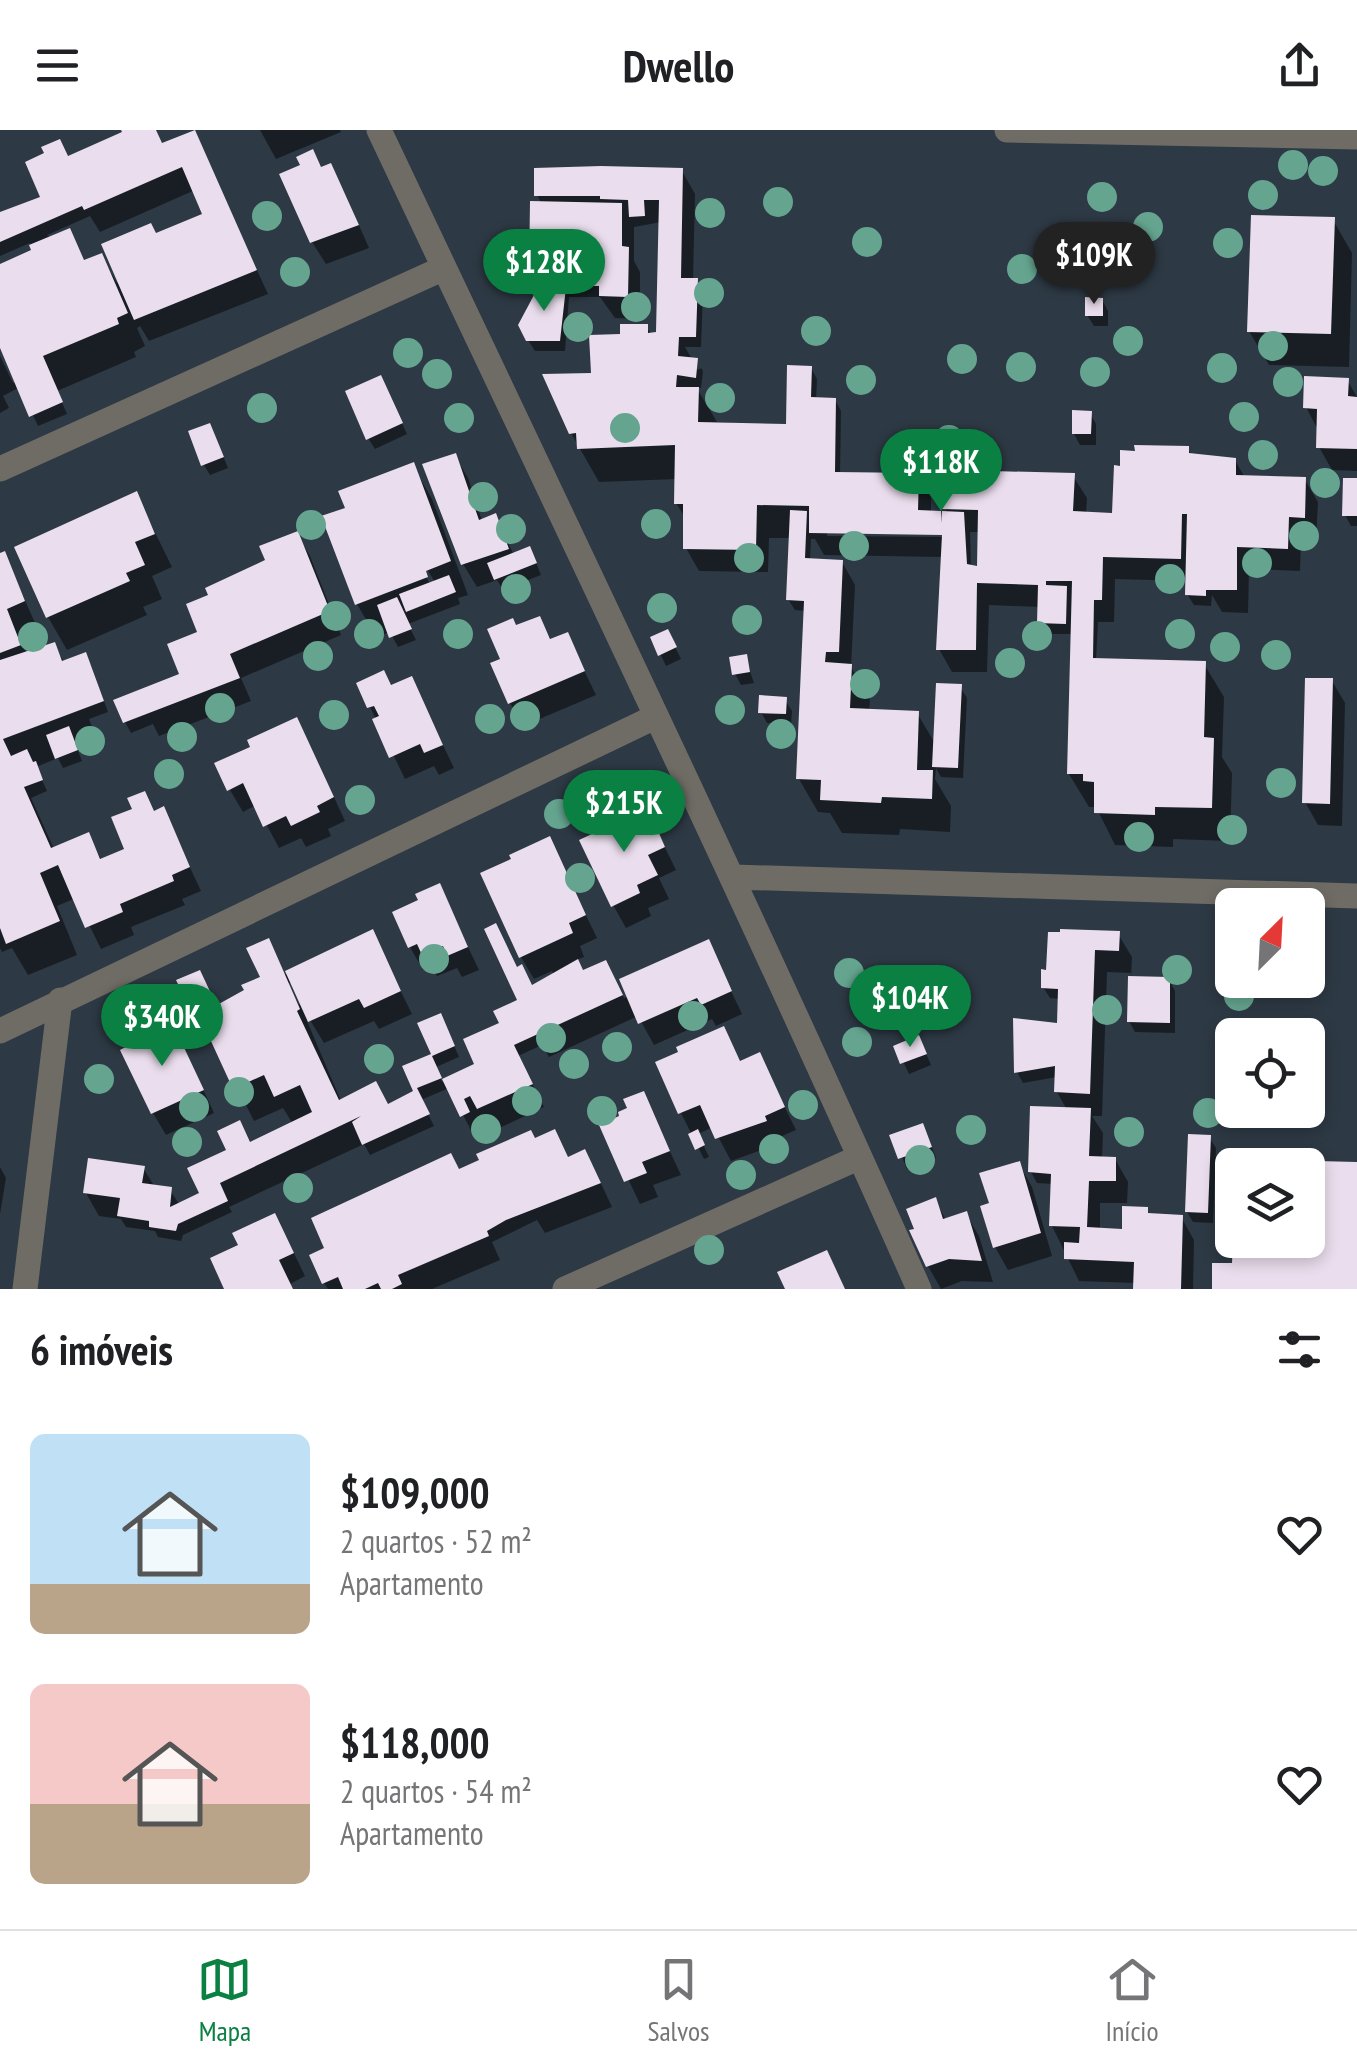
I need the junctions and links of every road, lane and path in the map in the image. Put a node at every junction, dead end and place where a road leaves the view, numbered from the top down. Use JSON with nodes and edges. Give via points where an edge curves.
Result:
{"nodes":[{"id":1,"x":379,"y":130,"type":"edge"},
{"id":2,"x":1007,"y":130,"type":"edge"},
{"id":3,"x":1357,"y":137,"type":"edge"},
{"id":4,"x":444,"y":268,"type":"junction"},
{"id":5,"x":0,"y":469,"type":"edge"},
{"id":6,"x":655,"y":717,"type":"junction"},
{"id":7,"x":734,"y":877,"type":"junction"},
{"id":8,"x":1357,"y":896,"type":"edge"},
{"id":9,"x":60,"y":1000,"type":"junction"},
{"id":10,"x":0,"y":1031,"type":"edge"},
{"id":11,"x":860,"y":1157,"type":"junction"},
{"id":12,"x":25,"y":1289,"type":"edge"},
{"id":13,"x":565,"y":1289,"type":"edge"},
{"id":14,"x":918,"y":1289,"type":"edge"}],
"edges":[{"from":1,"to":4,"type":"street"},
{"from":2,"to":3,"type":"street"},
{"from":4,"to":5,"type":"street"},
{"from":4,"to":6,"type":"street"},
{"from":6,"to":7,"type":"street"},
{"from":6,"to":9,"type":"street"},
{"from":7,"to":8,"type":"street"},
{"from":7,"to":11,"type":"street"},
{"from":9,"to":10,"type":"street"},
{"from":9,"to":12,"type":"street"},
{"from":11,"to":13,"type":"street"},
{"from":11,"to":14,"type":"street"}]}
